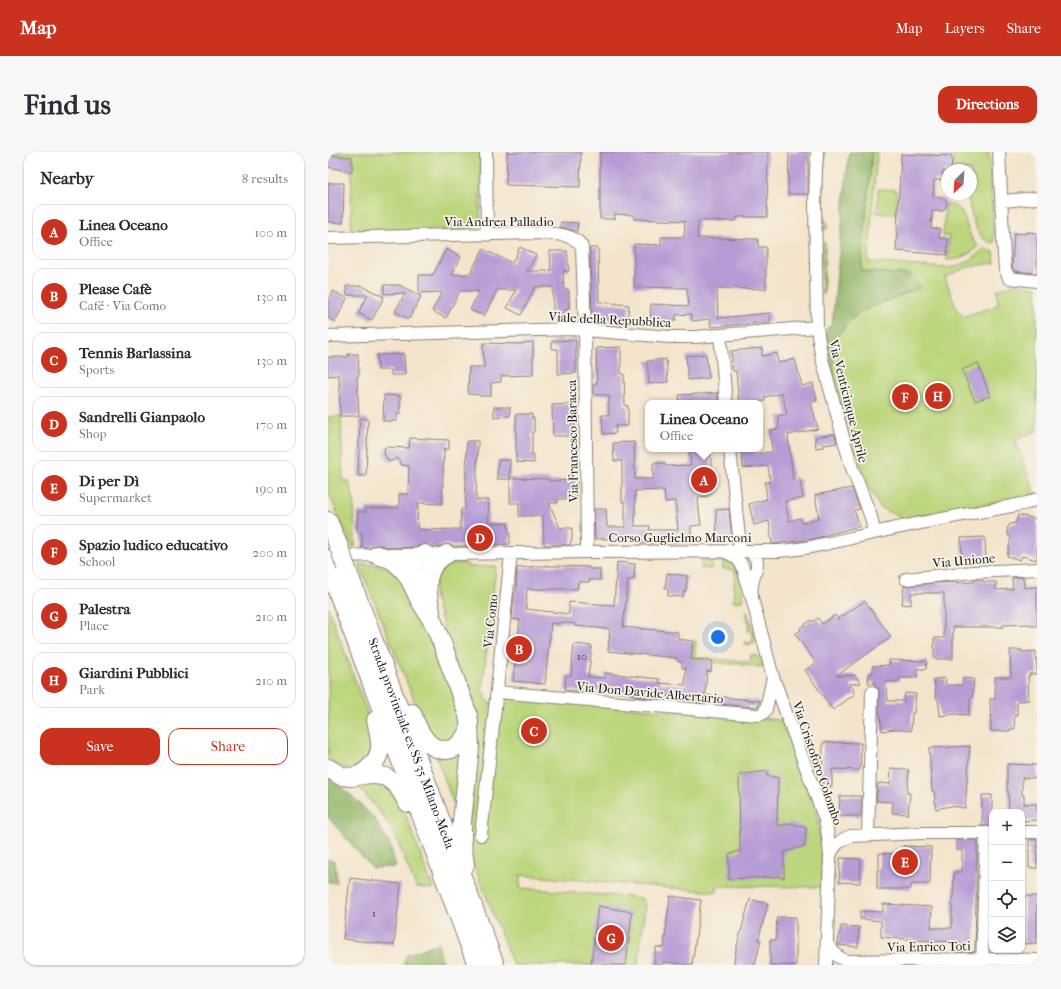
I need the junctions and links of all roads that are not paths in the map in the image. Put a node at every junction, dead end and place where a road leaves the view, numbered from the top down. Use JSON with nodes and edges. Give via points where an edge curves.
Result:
{"nodes":[{"id":1,"x":486,"y":152,"type":"edge"},
{"id":2,"x":817,"y":152,"type":"edge"},
{"id":3,"x":999,"y":152,"type":"edge"},
{"id":4,"x":1037,"y":198,"type":"edge"},
{"id":5,"x":1002,"y":201,"type":"junction"},
{"id":6,"x":487,"y":234,"type":"junction"},
{"id":7,"x":328,"y":238,"type":"edge"},
{"id":8,"x":1037,"y":281,"type":"edge"},
{"id":9,"x":817,"y":327,"type":"junction"},
{"id":10,"x":585,"y":330,"type":"junction"},
{"id":11,"x":720,"y":335,"type":"junction"},
{"id":12,"x":328,"y":336,"type":"edge"},
{"id":13,"x":726,"y":400,"type":"edge"},
{"id":14,"x":730,"y":452,"type":"edge"},
{"id":15,"x":1032,"y":501,"type":"edge"},
{"id":16,"x":328,"y":521,"type":"edge"},
{"id":17,"x":874,"y":532,"type":"junction"},
{"id":18,"x":724,"y":551,"type":"junction"},
{"id":19,"x":778,"y":551,"type":"junction"},
{"id":20,"x":587,"y":552,"type":"junction"},
{"id":21,"x":749,"y":552,"type":"junction"},
{"id":22,"x":511,"y":553,"type":"junction"},
{"id":23,"x":448,"y":554,"type":"junction"},
{"id":24,"x":377,"y":555,"type":"junction"},
{"id":25,"x":420,"y":555,"type":"junction"},
{"id":26,"x":334,"y":561,"type":"edge"},
{"id":27,"x":1037,"y":570,"type":"edge"},
{"id":28,"x":750,"y":572,"type":"junction"},
{"id":29,"x":430,"y":573,"type":"junction"},
{"id":30,"x":906,"y":579,"type":"dead end"},
{"id":31,"x":412,"y":584,"type":"junction"},
{"id":32,"x":432,"y":622,"type":"junction"},
{"id":33,"x":367,"y":648,"type":"junction"},
{"id":34,"x":773,"y":677,"type":"junction"},
{"id":35,"x":497,"y":692,"type":"junction"},
{"id":36,"x":872,"y":692,"type":"dead end"},
{"id":37,"x":470,"y":723,"type":"junction"},
{"id":38,"x":328,"y":768,"type":"edge"},
{"id":39,"x":360,"y":775,"type":"junction"},
{"id":40,"x":825,"y":820,"type":"junction"},
{"id":41,"x":1025,"y":832,"type":"edge"},
{"id":42,"x":1037,"y":832,"type":"edge"},
{"id":43,"x":989,"y":833,"type":"edge"},
{"id":44,"x":481,"y":835,"type":"dead end"},
{"id":45,"x":868,"y":835,"type":"junction"},
{"id":46,"x":851,"y":836,"type":"junction"},
{"id":47,"x":830,"y":856,"type":"junction"},
{"id":48,"x":445,"y":880,"type":"junction"},
{"id":49,"x":473,"y":907,"type":"junction"},
{"id":50,"x":828,"y":945,"type":"junction"},
{"id":51,"x":1037,"y":960,"type":"edge"},
{"id":52,"x":982,"y":962,"type":"edge"},
{"id":53,"x":476,"y":965,"type":"edge"},
{"id":54,"x":494,"y":965,"type":"edge"},
{"id":55,"x":826,"y":965,"type":"edge"}],
"edges":[{"from":1,"to":6,"type":"street"},
{"from":2,"to":9,"type":"street","name":"Via Venticinque Aprile"},
{"from":3,"to":5,"type":"street"},
{"from":4,"to":5,"type":"street"},
{"from":5,"to":8,"type":"street","via":[[1005,269],[1008,278]]},
{"from":6,"to":7,"type":"street","name":"Via Andrea Palladio"},
{"from":6,"to":10,"type":"street","name":"Via Andrea Palladio","via":[[533,233],[576,239],[582,247]]},
{"from":9,"to":11,"type":"street","name":"Viale della Repubblica"},
{"from":9,"to":17,"type":"street","name":"Via Venticinque Aprile","via":[[822,359],[845,444]]},
{"from":10,"to":11,"type":"street","name":"Viale della Repubblica","via":[[670,337]]},
{"from":10,"to":12,"type":"street","name":"Viale della Repubblica"},
{"from":10,"to":20,"type":"street","name":"Via Francesco Baracca"},
{"from":11,"to":13,"type":"street"},
{"from":14,"to":21,"type":"street","name":"Via Cristoforo Colombo","via":[[739,537]]},
{"from":15,"to":17,"type":"street","name":"Corso Guglielmo Marconi"},
{"from":16,"to":26,"type":"highway","name":"Strada provinciale ex SS 35 Milano-Meda"},
{"from":17,"to":19,"type":"street","name":"Corso Guglielmo Marconi","via":[[811,548]]},
{"from":18,"to":20,"type":"street","name":"Corso Guglielmo Marconi"},
{"from":18,"to":21,"type":"street","name":"Corso Guglielmo Marconi"},
{"from":18,"to":28,"type":"street","via":[[736,557]]},
{"from":19,"to":21,"type":"street","name":"Corso Guglielmo Marconi"},
{"from":19,"to":28,"type":"street","via":[[759,568]]},
{"from":20,"to":22,"type":"street","name":"Corso Guglielmo Marconi"},
{"from":21,"to":28,"type":"street","name":"Via Cristoforo Colombo","via":[[757,562]]},
{"from":22,"to":23,"type":"street","name":"Corso Guglielmo Marconi"},
{"from":22,"to":35,"type":"street","name":"Via Como"},
{"from":23,"to":25,"type":"street","name":"Corso Guglielmo Marconi"},
{"from":23,"to":29,"type":"highway","via":[[435,563]]},
{"from":24,"to":25,"type":"street","name":"Corso Guglielmo Marconi"},
{"from":24,"to":26,"type":"street","name":"Corso Guglielmo Marconi"},
{"from":24,"to":31,"type":"highway","via":[[395,562]]},
{"from":25,"to":29,"type":"highway","via":[[428,564]]},
{"from":25,"to":31,"type":"highway","via":[[412,569]]},
{"from":26,"to":33,"type":"highway","name":"Strada provinciale ex SS 35 Milano-Meda"},
{"from":27,"to":30,"type":"street","name":"Via Unione","via":[[973,572]]},
{"from":28,"to":34,"type":"street","name":"Via Cristoforo Colombo","via":[[752,598]]},
{"from":29,"to":32,"type":"highway","via":[[427,583]]},
{"from":31,"to":32,"type":"highway"},
{"from":32,"to":37,"type":"highway"},
{"from":33,"to":37,"type":"highway","via":[[388,665],[421,733],[432,746],[444,750],[455,748],[467,734]]},
{"from":33,"to":39,"type":"highway","via":[[380,748],[375,763]]},
{"from":33,"to":48,"type":"highway","name":"Strada provinciale ex SS 35 Milano-Meda"},
{"from":33,"to":49,"type":"highway","name":"Strada provinciale ex SS 35 Milano-Meda"},
{"from":34,"to":35,"type":"street","name":"Via Don Davide Albertario","via":[[766,709],[761,715]]},
{"from":34,"to":40,"type":"street","name":"Via Cristoforo Colombo"},
{"from":35,"to":44,"type":"street","name":"Via Como"},
{"from":36,"to":45,"type":"street"},
{"from":37,"to":49,"type":"highway","via":[[462,843]]},
{"from":38,"to":39,"type":"highway","via":[[341,776]]},
{"from":39,"to":48,"type":"highway","via":[[386,777],[397,785]]},
{"from":40,"to":46,"type":"street","via":[[836,831]]},
{"from":40,"to":47,"type":"street","name":"Via Cristoforo Colombo"},
{"from":41,"to":42,"type":"street"},
{"from":43,"to":45,"type":"street"},
{"from":43,"to":52,"type":"street"},
{"from":45,"to":46,"type":"street"},
{"from":46,"to":47,"type":"street","via":[[837,843]]},
{"from":47,"to":50,"type":"street","name":"Via Cristoforo Colombo"},
{"from":48,"to":53,"type":"highway","name":"Strada provinciale ex SS 35 Milano-Meda"},
{"from":49,"to":54,"type":"highway","name":"Strada provinciale ex SS 35 Milano-Meda"},
{"from":50,"to":52,"type":"street","name":"Via Enrico Toti","via":[[837,956],[846,961]]},
{"from":50,"to":55,"type":"street","name":"Via Cristoforo Colombo"},
{"from":51,"to":52,"type":"street","name":"Via Enrico Toti"}]}
